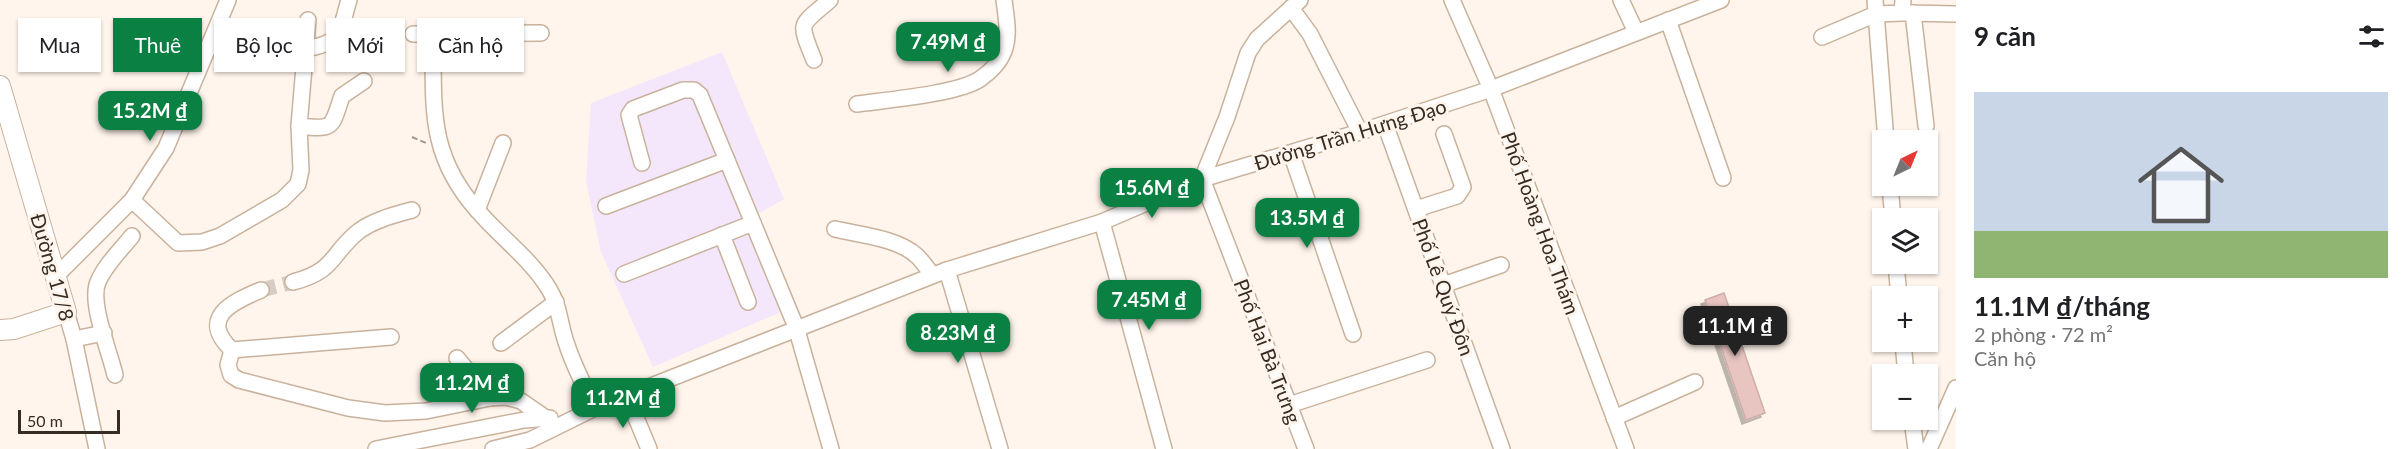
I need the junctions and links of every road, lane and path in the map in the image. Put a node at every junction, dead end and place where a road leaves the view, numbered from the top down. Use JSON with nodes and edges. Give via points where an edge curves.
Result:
{"nodes":[{"id":1,"x":228,"y":0,"type":"edge"},
{"id":2,"x":349,"y":0,"type":"edge"},
{"id":3,"x":830,"y":0,"type":"edge"},
{"id":4,"x":1004,"y":0,"type":"edge"},
{"id":5,"x":1452,"y":0,"type":"edge"},
{"id":6,"x":1621,"y":0,"type":"edge"},
{"id":7,"x":1721,"y":0,"type":"edge"},
{"id":8,"x":1295,"y":4,"type":"edge"},
{"id":9,"x":1875,"y":7,"type":"edge"},
{"id":10,"x":1906,"y":9,"type":"edge"},
{"id":11,"x":1956,"y":14,"type":"edge"},
{"id":12,"x":1668,"y":20,"type":"junction"},
{"id":13,"x":1636,"y":32,"type":"junction"},
{"id":14,"x":524,"y":33,"type":"edge"},
{"id":15,"x":541,"y":33,"type":"dead end"},
{"id":16,"x":413,"y":34,"type":"dead end"},
{"id":17,"x":417,"y":34,"type":"edge"},
{"id":18,"x":1822,"y":37,"type":"dead end"},
{"id":19,"x":314,"y":48,"type":"edge"},
{"id":20,"x":814,"y":60,"type":"dead end"},
{"id":21,"x":303,"y":72,"type":"edge"},
{"id":22,"x":434,"y":72,"type":"edge"},
{"id":23,"x":364,"y":81,"type":"dead end"},
{"id":24,"x":1491,"y":89,"type":"junction"},
{"id":25,"x":1,"y":91,"type":"edge"},
{"id":26,"x":857,"y":104,"type":"dead end"},
{"id":27,"x":1385,"y":124,"type":"junction"},
{"id":28,"x":299,"y":126,"type":"junction"},
{"id":29,"x":1926,"y":126,"type":"dead end"},
{"id":30,"x":1885,"y":130,"type":"edge"},
{"id":31,"x":1360,"y":132,"type":"junction"},
{"id":32,"x":1444,"y":134,"type":"dead end"},
{"id":33,"x":504,"y":143,"type":"dead end"},
{"id":34,"x":1291,"y":153,"type":"junction"},
{"id":35,"x":727,"y":160,"type":"junction"},
{"id":36,"x":642,"y":163,"type":"dead end"},
{"id":37,"x":1723,"y":178,"type":"dead end"},
{"id":38,"x":1202,"y":179,"type":"junction"},
{"id":39,"x":132,"y":200,"type":"junction"},
{"id":40,"x":606,"y":206,"type":"dead end"},
{"id":41,"x":1416,"y":209,"type":"junction"},
{"id":42,"x":412,"y":210,"type":"dead end"},
{"id":43,"x":477,"y":210,"type":"junction"},
{"id":44,"x":1101,"y":222,"type":"junction"},
{"id":45,"x":753,"y":223,"type":"junction"},
{"id":46,"x":835,"y":230,"type":"dead end"},
{"id":47,"x":722,"y":235,"type":"junction"},
{"id":48,"x":132,"y":236,"type":"dead end"},
{"id":49,"x":1501,"y":265,"type":"dead end"},
{"id":50,"x":947,"y":270,"type":"junction"},
{"id":51,"x":624,"y":274,"type":"dead end"},
{"id":52,"x":57,"y":275,"type":"junction"},
{"id":53,"x":932,"y":275,"type":"junction"},
{"id":54,"x":293,"y":282,"type":"tunnel mouth"},
{"id":55,"x":1443,"y":285,"type":"junction"},
{"id":56,"x":261,"y":290,"type":"tunnel mouth"},
{"id":57,"x":556,"y":302,"type":"junction"},
{"id":58,"x":748,"y":302,"type":"dead end"},
{"id":59,"x":66,"y":312,"type":"junction"},
{"id":60,"x":796,"y":327,"type":"junction"},
{"id":61,"x":5,"y":333,"type":"edge"},
{"id":62,"x":104,"y":333,"type":"junction"},
{"id":63,"x":1353,"y":334,"type":"dead end"},
{"id":64,"x":391,"y":337,"type":"dead end"},
{"id":65,"x":74,"y":339,"type":"junction"},
{"id":66,"x":501,"y":343,"type":"dead end"},
{"id":67,"x":232,"y":350,"type":"junction"},
{"id":68,"x":457,"y":358,"type":"dead end"},
{"id":69,"x":1427,"y":360,"type":"dead end"},
{"id":70,"x":115,"y":375,"type":"dead end"},
{"id":71,"x":1695,"y":382,"type":"dead end"},
{"id":72,"x":1956,"y":388,"type":"edge"},
{"id":73,"x":627,"y":396,"type":"junction"},
{"id":74,"x":490,"y":398,"type":"junction"},
{"id":75,"x":1288,"y":405,"type":"junction"},
{"id":76,"x":595,"y":408,"type":"junction"},
{"id":77,"x":574,"y":417,"type":"junction"},
{"id":78,"x":1614,"y":418,"type":"junction"},
{"id":79,"x":547,"y":419,"type":"junction"},
{"id":80,"x":1913,"y":430,"type":"edge"},
{"id":81,"x":1621,"y":448,"type":"edge"},
{"id":82,"x":97,"y":449,"type":"edge"},
{"id":83,"x":376,"y":449,"type":"edge"},
{"id":84,"x":493,"y":449,"type":"edge"},
{"id":85,"x":649,"y":449,"type":"edge"},
{"id":86,"x":831,"y":449,"type":"edge"},
{"id":87,"x":1000,"y":449,"type":"edge"},
{"id":88,"x":1164,"y":449,"type":"edge"},
{"id":89,"x":1305,"y":449,"type":"edge"},
{"id":90,"x":1502,"y":449,"type":"edge"},
{"id":91,"x":1916,"y":449,"type":"edge"},
{"id":92,"x":1929,"y":449,"type":"edge"}],
"edges":[{"from":1,"to":39,"type":"street","via":[[165,148]]},
{"from":2,"to":19,"type":"street","via":[[335,40]]},
{"from":3,"to":20,"type":"street","via":[[804,23],[802,30]]},
{"from":4,"to":26,"type":"street","via":[[1008,32],[1004,51],[979,80],[952,89]]},
{"from":5,"to":24,"type":"street","name":"Phố Hoàng Hoa Thám"},
{"from":6,"to":13,"type":"street"},
{"from":7,"to":12,"type":"street","name":"Đường Trần Hưng Đạo"},
{"from":8,"to":31,"type":"street"},
{"from":8,"to":38,"type":"street","via":[[1257,39],[1248,53]]},
{"from":9,"to":10,"type":"street"},
{"from":9,"to":18,"type":"street"},
{"from":9,"to":30,"type":"street"},
{"from":10,"to":11,"type":"street"},
{"from":10,"to":29,"type":"street"},
{"from":12,"to":13,"type":"street","name":"Đường Trần Hưng Đạo"},
{"from":12,"to":37,"type":"street"},
{"from":13,"to":24,"type":"street","name":"Đường Trần Hưng Đạo"},
{"from":14,"to":15,"type":"street"},
{"from":16,"to":17,"type":"street"},
{"from":21,"to":28,"type":"street"},
{"from":22,"to":43,"type":"street","via":[[435,125],[440,148],[451,176]]},
{"from":23,"to":28,"type":"street","via":[[342,96],[337,116],[329,126]]},
{"from":24,"to":27,"type":"street","name":"Đường Trần Hưng Đạo"},
{"from":24,"to":78,"type":"street","name":"Phố Hoàng Hoa Thám"},
{"from":25,"to":52,"type":"main road","name":"Đường 17/8"},
{"from":27,"to":31,"type":"street","name":"Đường Trần Hưng Đạo"},
{"from":27,"to":41,"type":"street","name":"Phố Lê Quý Đôn"},
{"from":28,"to":39,"type":"street","via":[[298,184],[282,200],[220,236],[178,243]]},
{"from":31,"to":34,"type":"street","name":"Đường Trần Hưng Đạo"},
{"from":32,"to":41,"type":"street","via":[[1463,187],[1457,196]]},
{"from":33,"to":43,"type":"street"},
{"from":34,"to":38,"type":"street","name":"Đường Trần Hưng Đạo"},
{"from":34,"to":63,"type":"street"},
{"from":35,"to":36,"type":"street","via":[[700,95],[694,90],[683,90],[633,109],[629,115]]},
{"from":35,"to":40,"type":"street"},
{"from":35,"to":45,"type":"street"},
{"from":38,"to":44,"type":"street","name":"Đường Trần Hưng Đạo"},
{"from":38,"to":75,"type":"street","name":"Phố Hai Bà Trưng"},
{"from":39,"to":52,"type":"street"},
{"from":41,"to":55,"type":"street","name":"Phố Lê Quý Đôn"},
{"from":42,"to":54,"type":"street","via":[[361,230],[325,269]]},
{"from":43,"to":57,"type":"street","via":[[537,272]]},
{"from":44,"to":50,"type":"street","name":"Đường Trần Hưng Đạo"},
{"from":44,"to":88,"type":"street"},
{"from":45,"to":47,"type":"street"},
{"from":45,"to":60,"type":"street"},
{"from":46,"to":53,"type":"street","via":[[908,249]]},
{"from":47,"to":51,"type":"street"},
{"from":47,"to":58,"type":"street"},
{"from":48,"to":62,"type":"street","via":[[97,285]]},
{"from":49,"to":55,"type":"street"},
{"from":50,"to":53,"type":"street","name":"Đường Trần Hưng Đạo"},
{"from":50,"to":87,"type":"street"},
{"from":52,"to":59,"type":"main road","name":"Đường 17/8"},
{"from":53,"to":60,"type":"street","name":"Đường Trần Hưng Đạo"},
{"from":55,"to":90,"type":"street","name":"Phố Lê Quý Đôn"},
{"from":56,"to":67,"type":"street","via":[[227,306],[220,316],[217,330]]},
{"from":57,"to":66,"type":"street"},
{"from":57,"to":76,"type":"street","via":[[572,361]]},
{"from":59,"to":61,"type":"main road"},
{"from":59,"to":65,"type":"street","name":"Đường 17/8"},
{"from":60,"to":73,"type":"street","name":"Đường Trần Hưng Đạo"},
{"from":60,"to":86,"type":"street"},
{"from":62,"to":65,"type":"street"},
{"from":62,"to":70,"type":"street"},
{"from":64,"to":67,"type":"street"},
{"from":65,"to":82,"type":"street","name":"Đường 17/8"},
{"from":67,"to":74,"type":"street","via":[[228,366],[231,375],[239,380],[348,408],[386,413],[426,411]]},
{"from":68,"to":74,"type":"street"},
{"from":69,"to":75,"type":"street"},
{"from":71,"to":78,"type":"street"},
{"from":72,"to":92,"type":"street"},
{"from":73,"to":76,"type":"street","name":"Đường Trần Hưng Đạo"},
{"from":73,"to":85,"type":"street"},
{"from":74,"to":79,"type":"street","via":[[520,401]]},
{"from":75,"to":89,"type":"street","name":"Phố Hai Bà Trưng"},
{"from":76,"to":77,"type":"street","name":"Đường Trần Hưng Đạo"},
{"from":77,"to":79,"type":"street","name":"Đường Trần Hưng Đạo"},
{"from":77,"to":84,"type":"street","name":"Đường Trần Hưng Đạo","via":[[530,440]]},
{"from":78,"to":81,"type":"street","name":"Phố Hoàng Hoa Thám"},
{"from":79,"to":83,"type":"street","name":"Đường Trần Hưng Đạo"},
{"from":80,"to":91,"type":"street"}]}
